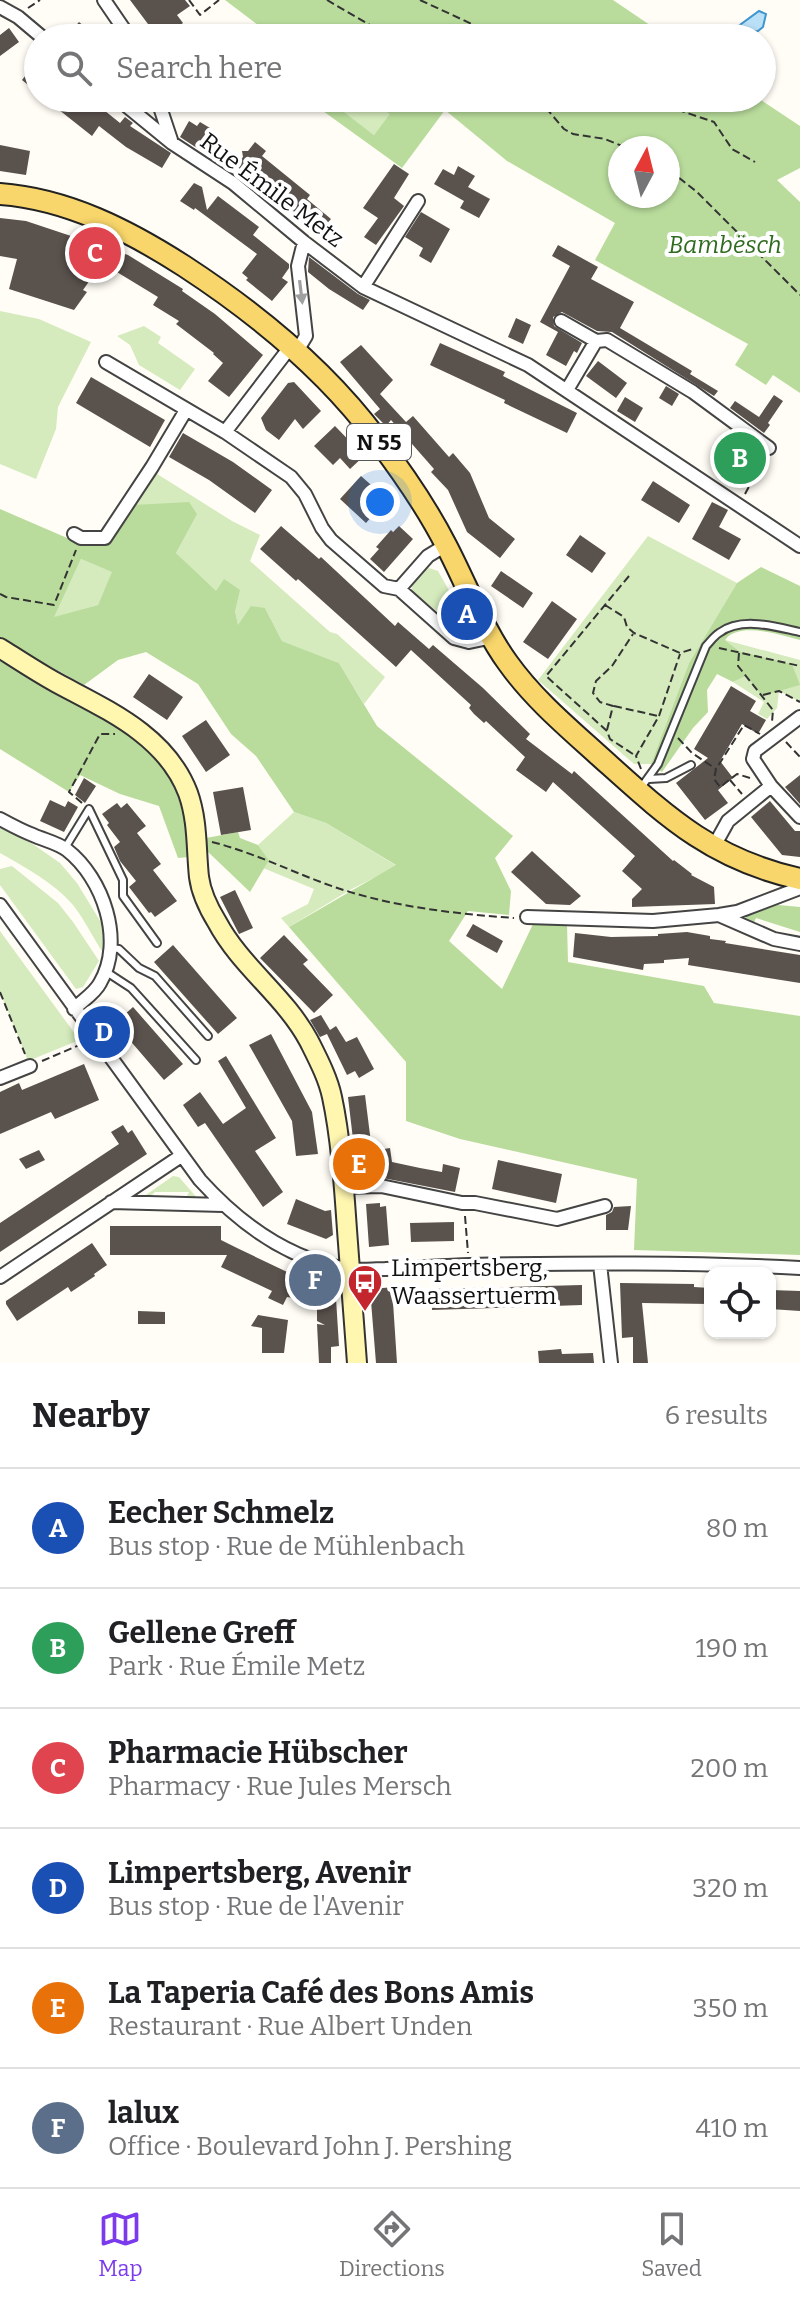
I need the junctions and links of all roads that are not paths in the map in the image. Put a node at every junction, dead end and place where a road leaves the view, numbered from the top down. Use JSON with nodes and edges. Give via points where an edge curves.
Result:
{"nodes":[{"id":1,"x":104,"y":0,"type":"edge"},
{"id":2,"x":0,"y":7,"type":"edge"},
{"id":3,"x":26,"y":24,"type":"edge"},
{"id":4,"x":120,"y":24,"type":"edge"},
{"id":5,"x":134,"y":112,"type":"edge"},
{"id":6,"x":162,"y":112,"type":"edge"},
{"id":7,"x":172,"y":143,"type":"junction"},
{"id":8,"x":0,"y":194,"type":"edge"},
{"id":9,"x":418,"y":201,"type":"dead end"},
{"id":10,"x":304,"y":242,"type":"junction"},
{"id":11,"x":363,"y":287,"type":"junction"},
{"id":12,"x":561,"y":321,"type":"dead end"},
{"id":13,"x":596,"y":341,"type":"junction"},
{"id":14,"x":294,"y":348,"type":"junction"},
{"id":15,"x":106,"y":362,"type":"dead end"},
{"id":16,"x":567,"y":390,"type":"junction"},
{"id":17,"x":186,"y":410,"type":"junction"},
{"id":18,"x":225,"y":432,"type":"junction"},
{"id":19,"x":769,"y":448,"type":"road end"},
{"id":20,"x":78,"y":536,"type":"road end"},
{"id":21,"x":446,"y":545,"type":"junction"},
{"id":22,"x":800,"y":546,"type":"edge"},
{"id":23,"x":399,"y":589,"type":"junction"},
{"id":24,"x":800,"y":632,"type":"edge"},
{"id":25,"x":493,"y":637,"type":"junction"},
{"id":26,"x":0,"y":648,"type":"edge"},
{"id":27,"x":800,"y":717,"type":"edge"},
{"id":28,"x":691,"y":765,"type":"dead end"},
{"id":29,"x":643,"y":781,"type":"junction"},
{"id":30,"x":771,"y":786,"type":"junction"},
{"id":31,"x":800,"y":817,"type":"edge"},
{"id":32,"x":0,"y":819,"type":"edge"},
{"id":33,"x":65,"y":848,"type":"junction"},
{"id":34,"x":713,"y":848,"type":"junction"},
{"id":35,"x":800,"y":879,"type":"edge"},
{"id":36,"x":800,"y":888,"type":"edge"},
{"id":37,"x":1,"y":908,"type":"edge"},
{"id":38,"x":719,"y":915,"type":"junction"},
{"id":39,"x":527,"y":917,"type":"dead end"},
{"id":40,"x":157,"y":943,"type":"dead end"},
{"id":41,"x":800,"y":944,"type":"edge"},
{"id":42,"x":110,"y":948,"type":"junction"},
{"id":43,"x":105,"y":971,"type":"junction"},
{"id":44,"x":74,"y":1009,"type":"junction"},
{"id":45,"x":208,"y":1036,"type":"dead end"},
{"id":46,"x":196,"y":1060,"type":"dead end"},
{"id":47,"x":30,"y":1066,"type":"road end"},
{"id":48,"x":0,"y":1078,"type":"edge"},
{"id":49,"x":181,"y":1156,"type":"junction"},
{"id":50,"x":344,"y":1187,"type":"junction"},
{"id":51,"x":111,"y":1202,"type":"junction"},
{"id":52,"x":223,"y":1205,"type":"junction"},
{"id":53,"x":605,"y":1206,"type":"dead end"},
{"id":54,"x":600,"y":1264,"type":"junction"},
{"id":55,"x":800,"y":1268,"type":"edge"},
{"id":56,"x":350,"y":1270,"type":"junction"},
{"id":57,"x":0,"y":1277,"type":"edge"},
{"id":58,"x":357,"y":1363,"type":"edge"},
{"id":59,"x":611,"y":1363,"type":"edge"}],
"edges":[{"from":1,"to":4,"type":"street"},
{"from":2,"to":3,"type":"street"},
{"from":5,"to":7,"type":"street","name":"Rue Émile Metz"},
{"from":6,"to":7,"type":"street"},
{"from":7,"to":10,"type":"street","name":"Rue Émile Metz","via":[[233,183]]},
{"from":8,"to":14,"type":"main road","number":"N 55","via":[[64,206],[148,243],[237,302]]},
{"from":9,"to":11,"type":"street"},
{"from":10,"to":11,"type":"street","name":"Rue Émile Metz"},
{"from":10,"to":14,"type":"street","one_way":true,"via":[[298,266],[306,336]]},
{"from":11,"to":16,"type":"street","name":"Rue Émile Metz","via":[[528,365]]},
{"from":12,"to":13,"type":"street"},
{"from":13,"to":16,"type":"street"},
{"from":13,"to":19,"type":"street","via":[[607,340],[681,385]]},
{"from":14,"to":18,"type":"street"},
{"from":14,"to":21,"type":"main road","number":"N 55","via":[[376,436]]},
{"from":15,"to":17,"type":"street"},
{"from":16,"to":22,"type":"street","name":"Rue Émile Metz"},
{"from":17,"to":18,"type":"street"},
{"from":17,"to":20,"type":"street","via":[[105,538]]},
{"from":18,"to":23,"type":"street","via":[[291,477],[331,540],[384,586]]},
{"from":21,"to":23,"type":"street","via":[[428,556]]},
{"from":21,"to":25,"type":"main road","number":"N 55"},
{"from":23,"to":25,"type":"street","via":[[454,638],[469,642]]},
{"from":24,"to":29,"type":"lane","via":[[764,624],[736,625],[720,632],[706,646],[658,764]]},
{"from":25,"to":29,"type":"main road","number":"N 55","via":[[538,699]]},
{"from":26,"to":50,"type":"main road","via":[[134,726],[178,775],[188,793],[200,880],[211,911],[228,943],[286,1006],[322,1067],[332,1096]]},
{"from":27,"to":30,"type":"street","via":[[755,751],[753,759]]},
{"from":28,"to":29,"type":"lane","via":[[666,778]]},
{"from":29,"to":34,"type":"main road","number":"N 55","via":[[682,828]]},
{"from":30,"to":31,"type":"street"},
{"from":30,"to":34,"type":"street","via":[[728,821]]},
{"from":32,"to":33,"type":"street"},
{"from":33,"to":40,"type":"lane","via":[[89,809],[123,880],[123,896]]},
{"from":33,"to":42,"type":"street","via":[[101,895],[110,917]]},
{"from":34,"to":35,"type":"main road","number":"N 55","via":[[743,863]]},
{"from":36,"to":38,"type":"street"},
{"from":37,"to":44,"type":"street"},
{"from":38,"to":39,"type":"street","via":[[653,921]]},
{"from":38,"to":41,"type":"street","via":[[774,939]]},
{"from":42,"to":43,"type":"street"},
{"from":42,"to":45,"type":"lane","via":[[155,976]]},
{"from":43,"to":44,"type":"street","via":[[100,984]]},
{"from":43,"to":46,"type":"lane","via":[[131,988]]},
{"from":44,"to":49,"type":"street"},
{"from":47,"to":48,"type":"street"},
{"from":49,"to":51,"type":"street"},
{"from":49,"to":52,"type":"street"},
{"from":50,"to":53,"type":"street","via":[[381,1186],[557,1219]]},
{"from":50,"to":56,"type":"main road"},
{"from":51,"to":52,"type":"street"},
{"from":51,"to":57,"type":"street"},
{"from":52,"to":56,"type":"street","via":[[278,1244]]},
{"from":54,"to":55,"type":"street"},
{"from":54,"to":56,"type":"street"},
{"from":54,"to":59,"type":"street"},
{"from":56,"to":58,"type":"main road"}]}
